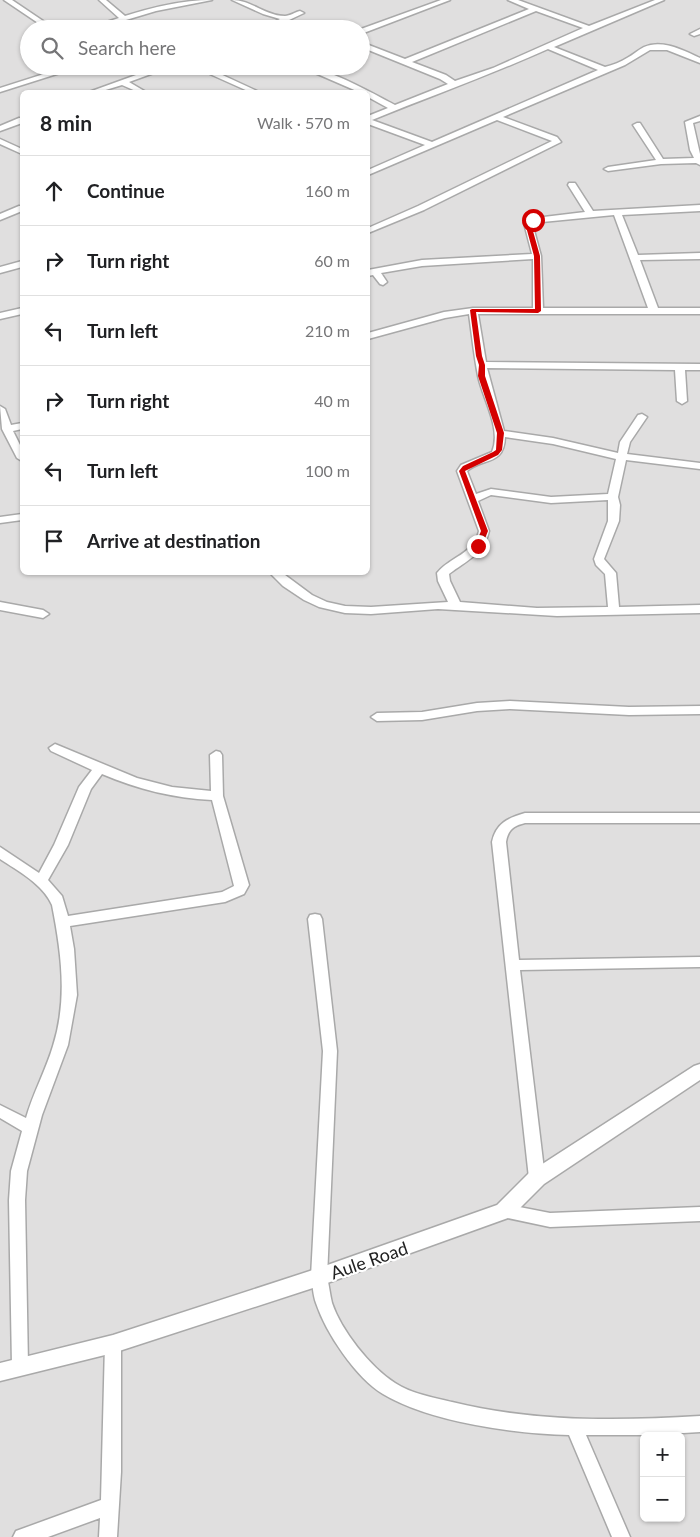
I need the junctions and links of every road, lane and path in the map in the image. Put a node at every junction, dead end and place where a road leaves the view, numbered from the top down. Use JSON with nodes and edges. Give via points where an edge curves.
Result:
{"nodes":[{"id":1,"x":7,"y":0,"type":"edge"},
{"id":2,"x":102,"y":0,"type":"edge"},
{"id":3,"x":209,"y":0,"type":"edge"},
{"id":4,"x":446,"y":0,"type":"edge"},
{"id":5,"x":511,"y":0,"type":"edge"},
{"id":6,"x":631,"y":0,"type":"edge"},
{"id":7,"x":661,"y":0,"type":"edge"},
{"id":8,"x":239,"y":1,"type":"edge"},
{"id":9,"x":194,"y":2,"type":"edge"},
{"id":10,"x":647,"y":6,"type":"junction"},
{"id":11,"x":535,"y":9,"type":"junction"},
{"id":12,"x":300,"y":13,"type":"dead end"},
{"id":13,"x":123,"y":19,"type":"junction"},
{"id":14,"x":287,"y":19,"type":"joint"},
{"id":15,"x":38,"y":20,"type":"edge"},
{"id":16,"x":120,"y":20,"type":"edge"},
{"id":17,"x":589,"y":28,"type":"junction"},
{"id":18,"x":370,"y":29,"type":"edge"},
{"id":19,"x":548,"y":47,"type":"junction"},
{"id":20,"x":370,"y":48,"type":"edge"},
{"id":21,"x":700,"y":60,"type":"edge"},
{"id":22,"x":405,"y":62,"type":"junction"},
{"id":23,"x":603,"y":69,"type":"junction"},
{"id":24,"x":50,"y":75,"type":"edge"},
{"id":25,"x":143,"y":75,"type":"edge"},
{"id":26,"x":216,"y":75,"type":"edge"},
{"id":27,"x":325,"y":75,"type":"edge"},
{"id":28,"x":0,"y":79,"type":"edge"},
{"id":29,"x":123,"y":82,"type":"junction"},
{"id":30,"x":454,"y":84,"type":"junction"},
{"id":31,"x":13,"y":87,"type":"junction"},
{"id":32,"x":0,"y":90,"type":"edge"},
{"id":33,"x":20,"y":90,"type":"edge"},
{"id":34,"x":99,"y":90,"type":"edge"},
{"id":35,"x":139,"y":90,"type":"edge"},
{"id":36,"x":250,"y":90,"type":"edge"},
{"id":37,"x":359,"y":90,"type":"edge"},
{"id":38,"x":370,"y":95,"type":"edge"},
{"id":39,"x":394,"y":108,"type":"junction"},
{"id":40,"x":497,"y":116,"type":"junction"},
{"id":41,"x":700,"y":118,"type":"edge"},
{"id":42,"x":370,"y":119,"type":"edge"},
{"id":43,"x":20,"y":121,"type":"edge"},
{"id":44,"x":370,"y":121,"type":"edge"},
{"id":45,"x":637,"y":125,"type":"dead end"},
{"id":46,"x":0,"y":129,"type":"edge"},
{"id":47,"x":0,"y":142,"type":"edge"},
{"id":48,"x":432,"y":145,"type":"junction"},
{"id":49,"x":20,"y":151,"type":"edge"},
{"id":50,"x":699,"y":161,"type":"edge"},
{"id":51,"x":661,"y":162,"type":"junction"},
{"id":52,"x":608,"y":169,"type":"dead end"},
{"id":53,"x":370,"y":172,"type":"edge"},
{"id":54,"x":572,"y":184,"type":"dead end"},
{"id":55,"x":700,"y":208,"type":"edge"},
{"id":56,"x":20,"y":209,"type":"edge"},
{"id":57,"x":616,"y":212,"type":"junction"},
{"id":58,"x":3,"y":213,"type":"edge"},
{"id":59,"x":590,"y":214,"type":"junction"},
{"id":60,"x":370,"y":230,"type":"edge"},
{"id":61,"x":537,"y":256,"type":"junction"},
{"id":62,"x":700,"y":256,"type":"edge"},
{"id":63,"x":633,"y":258,"type":"junction"},
{"id":64,"x":20,"y":265,"type":"edge"},
{"id":65,"x":0,"y":270,"type":"edge"},
{"id":66,"x":371,"y":272,"type":"edge"},
{"id":67,"x":383,"y":282,"type":"dead end"},
{"id":68,"x":472,"y":310,"type":"junction"},
{"id":69,"x":20,"y":311,"type":"edge"},
{"id":70,"x":538,"y":311,"type":"junction"},
{"id":71,"x":654,"y":311,"type":"junction"},
{"id":72,"x":700,"y":311,"type":"edge"},
{"id":73,"x":0,"y":316,"type":"edge"},
{"id":74,"x":370,"y":335,"type":"edge"},
{"id":75,"x":482,"y":365,"type":"junction"},
{"id":76,"x":680,"y":367,"type":"junction"},
{"id":77,"x":700,"y":367,"type":"edge"},
{"id":78,"x":682,"y":401,"type":"dead end"},
{"id":79,"x":0,"y":409,"type":"edge"},
{"id":80,"x":642,"y":417,"type":"dead end"},
{"id":81,"x":20,"y":426,"type":"edge"},
{"id":82,"x":7,"y":429,"type":"junction"},
{"id":83,"x":500,"y":433,"type":"junction"},
{"id":84,"x":20,"y":454,"type":"edge"},
{"id":85,"x":623,"y":457,"type":"junction"},
{"id":86,"x":700,"y":466,"type":"edge"},
{"id":87,"x":613,"y":497,"type":"junction"},
{"id":88,"x":473,"y":500,"type":"junction"},
{"id":89,"x":20,"y":517,"type":"edge"},
{"id":90,"x":0,"y":520,"type":"edge"},
{"id":91,"x":278,"y":575,"type":"edge"},
{"id":92,"x":0,"y":606,"type":"edge"},
{"id":93,"x":456,"y":606,"type":"junction"},
{"id":94,"x":700,"y":609,"type":"edge"},
{"id":95,"x":614,"y":612,"type":"junction"},
{"id":96,"x":43,"y":614,"type":"dead end"},
{"id":97,"x":700,"y":710,"type":"edge"},
{"id":98,"x":377,"y":717,"type":"dead end"},
{"id":99,"x":55,"y":748,"type":"dead end"},
{"id":100,"x":216,"y":755,"type":"dead end"},
{"id":101,"x":99,"y":769,"type":"junction"},
{"id":102,"x":217,"y":796,"type":"junction"},
{"id":103,"x":700,"y":818,"type":"edge"},
{"id":104,"x":0,"y":852,"type":"edge"},
{"id":105,"x":41,"y":881,"type":"junction"},
{"id":106,"x":315,"y":920,"type":"dead end"},
{"id":107,"x":61,"y":922,"type":"junction"},
{"id":108,"x":700,"y":962,"type":"edge"},
{"id":109,"x":512,"y":965,"type":"junction"},
{"id":110,"x":700,"y":1071,"type":"edge"},
{"id":111,"x":0,"y":1111,"type":"edge"},
{"id":112,"x":30,"y":1128,"type":"junction"},
{"id":113,"x":537,"y":1178,"type":"junction"},
{"id":114,"x":504,"y":1211,"type":"junction"},
{"id":115,"x":700,"y":1214,"type":"edge"},
{"id":116,"x":319,"y":1277,"type":"junction"},
{"id":117,"x":113,"y":1344,"type":"junction"},
{"id":118,"x":20,"y":1366,"type":"junction"},
{"id":119,"x":0,"y":1372,"type":"edge"},
{"id":120,"x":700,"y":1424,"type":"edge"},
{"id":121,"x":574,"y":1426,"type":"junction"},
{"id":122,"x":110,"y":1506,"type":"junction"},
{"id":123,"x":22,"y":1537,"type":"edge"},
{"id":124,"x":108,"y":1537,"type":"edge"},
{"id":125,"x":621,"y":1537,"type":"edge"}],
"edges":[{"from":1,"to":15,"type":"street"},
{"from":2,"to":13,"type":"street"},
{"from":3,"to":9,"type":"street"},
{"from":4,"to":18,"type":"street"},
{"from":5,"to":11,"type":"street"},
{"from":6,"to":10,"type":"street"},
{"from":7,"to":10,"type":"street"},
{"from":8,"to":14,"type":"street"},
{"from":9,"to":13,"type":"street"},
{"from":10,"to":17,"type":"street"},
{"from":11,"to":17,"type":"street"},
{"from":11,"to":22,"type":"street"},
{"from":12,"to":14,"type":"street"},
{"from":13,"to":16,"type":"street"},
{"from":17,"to":19,"type":"street"},
{"from":19,"to":23,"type":"street"},
{"from":19,"to":30,"type":"street"},
{"from":20,"to":22,"type":"street"},
{"from":21,"to":23,"type":"street","via":[[659,46]]},
{"from":22,"to":30,"type":"street"},
{"from":23,"to":40,"type":"street"},
{"from":24,"to":31,"type":"street"},
{"from":25,"to":29,"type":"street"},
{"from":26,"to":36,"type":"street"},
{"from":27,"to":37,"type":"street"},
{"from":28,"to":31,"type":"street"},
{"from":29,"to":34,"type":"street"},
{"from":29,"to":35,"type":"street"},
{"from":30,"to":39,"type":"street"},
{"from":31,"to":32,"type":"street"},
{"from":31,"to":33,"type":"street"},
{"from":38,"to":39,"type":"street"},
{"from":39,"to":42,"type":"street"},
{"from":40,"to":48,"type":"street"},
{"from":40,"to":60,"type":"street","via":[[557,142]]},
{"from":41,"to":50,"type":"street","via":[[689,122]]},
{"from":43,"to":46,"type":"street"},
{"from":44,"to":48,"type":"street"},
{"from":45,"to":51,"type":"street"},
{"from":47,"to":49,"type":"street"},
{"from":48,"to":53,"type":"street"},
{"from":50,"to":51,"type":"street"},
{"from":51,"to":52,"type":"street"},
{"from":54,"to":59,"type":"street"},
{"from":55,"to":57,"type":"street"},
{"from":56,"to":58,"type":"street"},
{"from":57,"to":59,"type":"street"},
{"from":57,"to":63,"type":"street"},
{"from":59,"to":61,"type":"street","via":[[530,221]]},
{"from":61,"to":66,"type":"street","via":[[422,263]]},
{"from":61,"to":70,"type":"street"},
{"from":62,"to":63,"type":"street"},
{"from":63,"to":71,"type":"street"},
{"from":64,"to":65,"type":"street"},
{"from":66,"to":67,"type":"street"},
{"from":68,"to":70,"type":"street"},
{"from":68,"to":74,"type":"street"},
{"from":68,"to":75,"type":"street"},
{"from":69,"to":73,"type":"street"},
{"from":70,"to":71,"type":"street"},
{"from":71,"to":72,"type":"street"},
{"from":75,"to":76,"type":"street"},
{"from":75,"to":83,"type":"street","via":[[481,376]]},
{"from":76,"to":77,"type":"street"},
{"from":76,"to":78,"type":"street"},
{"from":79,"to":82,"type":"street"},
{"from":80,"to":85,"type":"street","via":[[628,437]]},
{"from":81,"to":82,"type":"street"},
{"from":82,"to":84,"type":"street"},
{"from":83,"to":85,"type":"street"},
{"from":83,"to":88,"type":"street","via":[[496,454],[462,471]]},
{"from":85,"to":86,"type":"street"},
{"from":85,"to":87,"type":"street"},
{"from":87,"to":88,"type":"street","via":[[551,500],[491,492]]},
{"from":87,"to":95,"type":"street","via":[[616,506],[613,525],[599,558],[610,573]]},
{"from":88,"to":93,"type":"street","via":[[484,531],[483,537],[472,554],[443,573]]},
{"from":89,"to":90,"type":"street"},
{"from":91,"to":93,"type":"street","via":[[301,595],[332,608],[366,611],[407,606]]},
{"from":92,"to":96,"type":"street"},
{"from":93,"to":95,"type":"street","via":[[536,612]]},
{"from":94,"to":95,"type":"street"},
{"from":97,"to":98,"type":"street","via":[[629,711],[510,705],[422,716]]},
{"from":99,"to":101,"type":"street"},
{"from":100,"to":102,"type":"street"},
{"from":101,"to":102,"type":"street","via":[[164,791]]},
{"from":101,"to":105,"type":"street","via":[[85,787],[61,845]]},
{"from":102,"to":107,"type":"street","via":[[242,885],[239,890],[225,896]]},
{"from":103,"to":109,"type":"street","via":[[525,818],[506,824],[500,831],[499,842]]},
{"from":104,"to":105,"type":"street"},
{"from":105,"to":107,"type":"street","via":[[55,896]]},
{"from":106,"to":116,"type":"street","via":[[330,1051]]},
{"from":107,"to":112,"type":"street","via":[[67,949],[70,995],[66,1022]]},
{"from":108,"to":109,"type":"street"},
{"from":109,"to":113,"type":"street"},
{"from":110,"to":113,"type":"street","name":"Aule Road"},
{"from":111,"to":112,"type":"street"},
{"from":112,"to":118,"type":"street","via":[[19,1171],[17,1200]]},
{"from":113,"to":114,"type":"street","name":"Aule Road"},
{"from":114,"to":115,"type":"street","via":[[550,1220]]},
{"from":114,"to":116,"type":"street","name":"Aule Road"},
{"from":116,"to":117,"type":"street","name":"Aule Road"},
{"from":116,"to":121,"type":"street","via":[[324,1303],[348,1349],[388,1388],[417,1402],[483,1418]]},
{"from":117,"to":118,"type":"street","name":"Aule Road"},
{"from":117,"to":122,"type":"street"},
{"from":118,"to":119,"type":"street","name":"Aule Road"},
{"from":120,"to":121,"type":"street"},
{"from":121,"to":125,"type":"street"},
{"from":122,"to":123,"type":"street"},
{"from":122,"to":124,"type":"street"}]}
